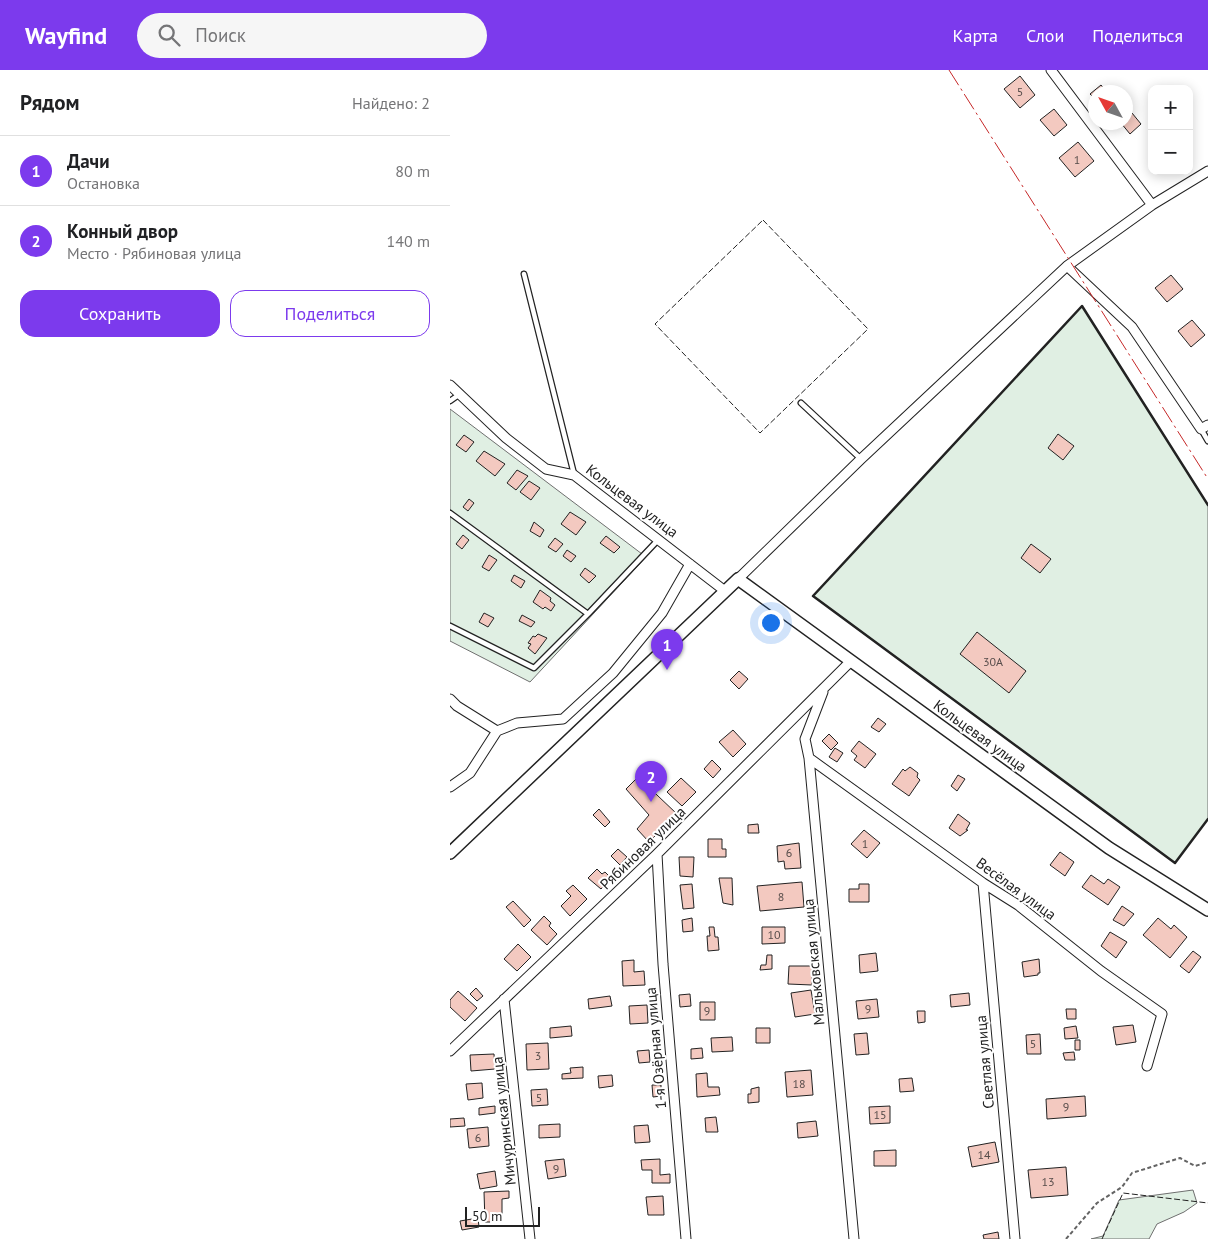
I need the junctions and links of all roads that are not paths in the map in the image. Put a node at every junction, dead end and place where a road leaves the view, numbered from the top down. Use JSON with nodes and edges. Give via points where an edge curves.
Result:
{"nodes":[{"id":1,"x":1051,"y":70,"type":"edge"},
{"id":2,"x":1208,"y":171,"type":"edge"},
{"id":3,"x":1152,"y":205,"type":"junction"},
{"id":4,"x":1067,"y":266,"type":"junction"},
{"id":5,"x":524,"y":274,"type":"dead end"},
{"id":6,"x":450,"y":385,"type":"edge"},
{"id":7,"x":460,"y":394,"type":"junction"},
{"id":8,"x":450,"y":401,"type":"edge"},
{"id":9,"x":801,"y":403,"type":"dead end"},
{"id":10,"x":1205,"y":427,"type":"edge"},
{"id":11,"x":1208,"y":441,"type":"edge"},
{"id":12,"x":861,"y":459,"type":"junction"},
{"id":13,"x":574,"y":475,"type":"junction"},
{"id":14,"x":450,"y":513,"type":"edge"},
{"id":15,"x":658,"y":540,"type":"junction"},
{"id":16,"x":690,"y":564,"type":"junction"},
{"id":17,"x":738,"y":579,"type":"junction"},
{"id":18,"x":725,"y":591,"type":"junction"},
{"id":19,"x":588,"y":614,"type":"junction"},
{"id":20,"x":450,"y":626,"type":"edge"},
{"id":21,"x":851,"y":661,"type":"junction"},
{"id":22,"x":825,"y":687,"type":"junction"},
{"id":23,"x":450,"y":699,"type":"edge"},
{"id":24,"x":497,"y":731,"type":"junction"},
{"id":25,"x":809,"y":758,"type":"junction"},
{"id":26,"x":450,"y":787,"type":"edge"},
{"id":27,"x":450,"y":853,"type":"edge"},
{"id":28,"x":657,"y":854,"type":"junction"},
{"id":29,"x":983,"y":883,"type":"junction"},
{"id":30,"x":1208,"y":910,"type":"edge"},
{"id":31,"x":504,"y":999,"type":"junction"},
{"id":32,"x":450,"y":1051,"type":"edge"},
{"id":33,"x":1147,"y":1066,"type":"dead end"},
{"id":34,"x":530,"y":1239,"type":"edge"},
{"id":35,"x":686,"y":1239,"type":"edge"},
{"id":36,"x":854,"y":1239,"type":"edge"},
{"id":37,"x":1015,"y":1239,"type":"edge"}],
"edges":[{"from":1,"to":3,"type":"street"},
{"from":2,"to":3,"type":"street"},
{"from":3,"to":4,"type":"street"},
{"from":4,"to":10,"type":"street","via":[[1132,327]]},
{"from":4,"to":12,"type":"street"},
{"from":5,"to":13,"type":"lane"},
{"from":6,"to":7,"type":"street","name":"Кольцевая улица"},
{"from":7,"to":8,"type":"lane"},
{"from":7,"to":13,"type":"street","name":"Кольцевая улица","via":[[506,438],[546,469]]},
{"from":9,"to":12,"type":"lane"},
{"from":10,"to":11,"type":"lane"},
{"from":12,"to":17,"type":"street"},
{"from":13,"to":15,"type":"street","name":"Кольцевая улица"},
{"from":14,"to":19,"type":"lane"},
{"from":15,"to":16,"type":"street","name":"Кольцевая улица"},
{"from":15,"to":19,"type":"lane"},
{"from":16,"to":18,"type":"street","name":"Кольцевая улица"},
{"from":16,"to":24,"type":"street","via":[[662,613],[613,673],[564,719],[517,723]]},
{"from":17,"to":18,"type":"street"},
{"from":17,"to":21,"type":"street","name":"Кольцевая улица"},
{"from":18,"to":27,"type":"street"},
{"from":19,"to":20,"type":"lane","via":[[534,668]]},
{"from":21,"to":22,"type":"street","name":"Рябиновая улица"},
{"from":21,"to":30,"type":"street","name":"Кольцевая улица","via":[[1109,848]]},
{"from":22,"to":25,"type":"street","name":"Мальковская улица","via":[[805,739]]},
{"from":22,"to":28,"type":"street","name":"Рябиновая улица"},
{"from":23,"to":24,"type":"street"},
{"from":24,"to":26,"type":"street","via":[[470,773]]},
{"from":25,"to":29,"type":"street","name":"Весёлая улица"},
{"from":25,"to":36,"type":"street","name":"Мальковская улица"},
{"from":28,"to":31,"type":"street","name":"Рябиновая улица"},
{"from":28,"to":35,"type":"street","name":"1-я Озёрная улица"},
{"from":29,"to":33,"type":"street","name":"Весёлая улица","via":[[1162,1014]]},
{"from":29,"to":37,"type":"street","name":"Светлая улица"},
{"from":31,"to":32,"type":"street","name":"Рябиновая улица"},
{"from":31,"to":34,"type":"street","name":"Мичуринская улица"}]}
